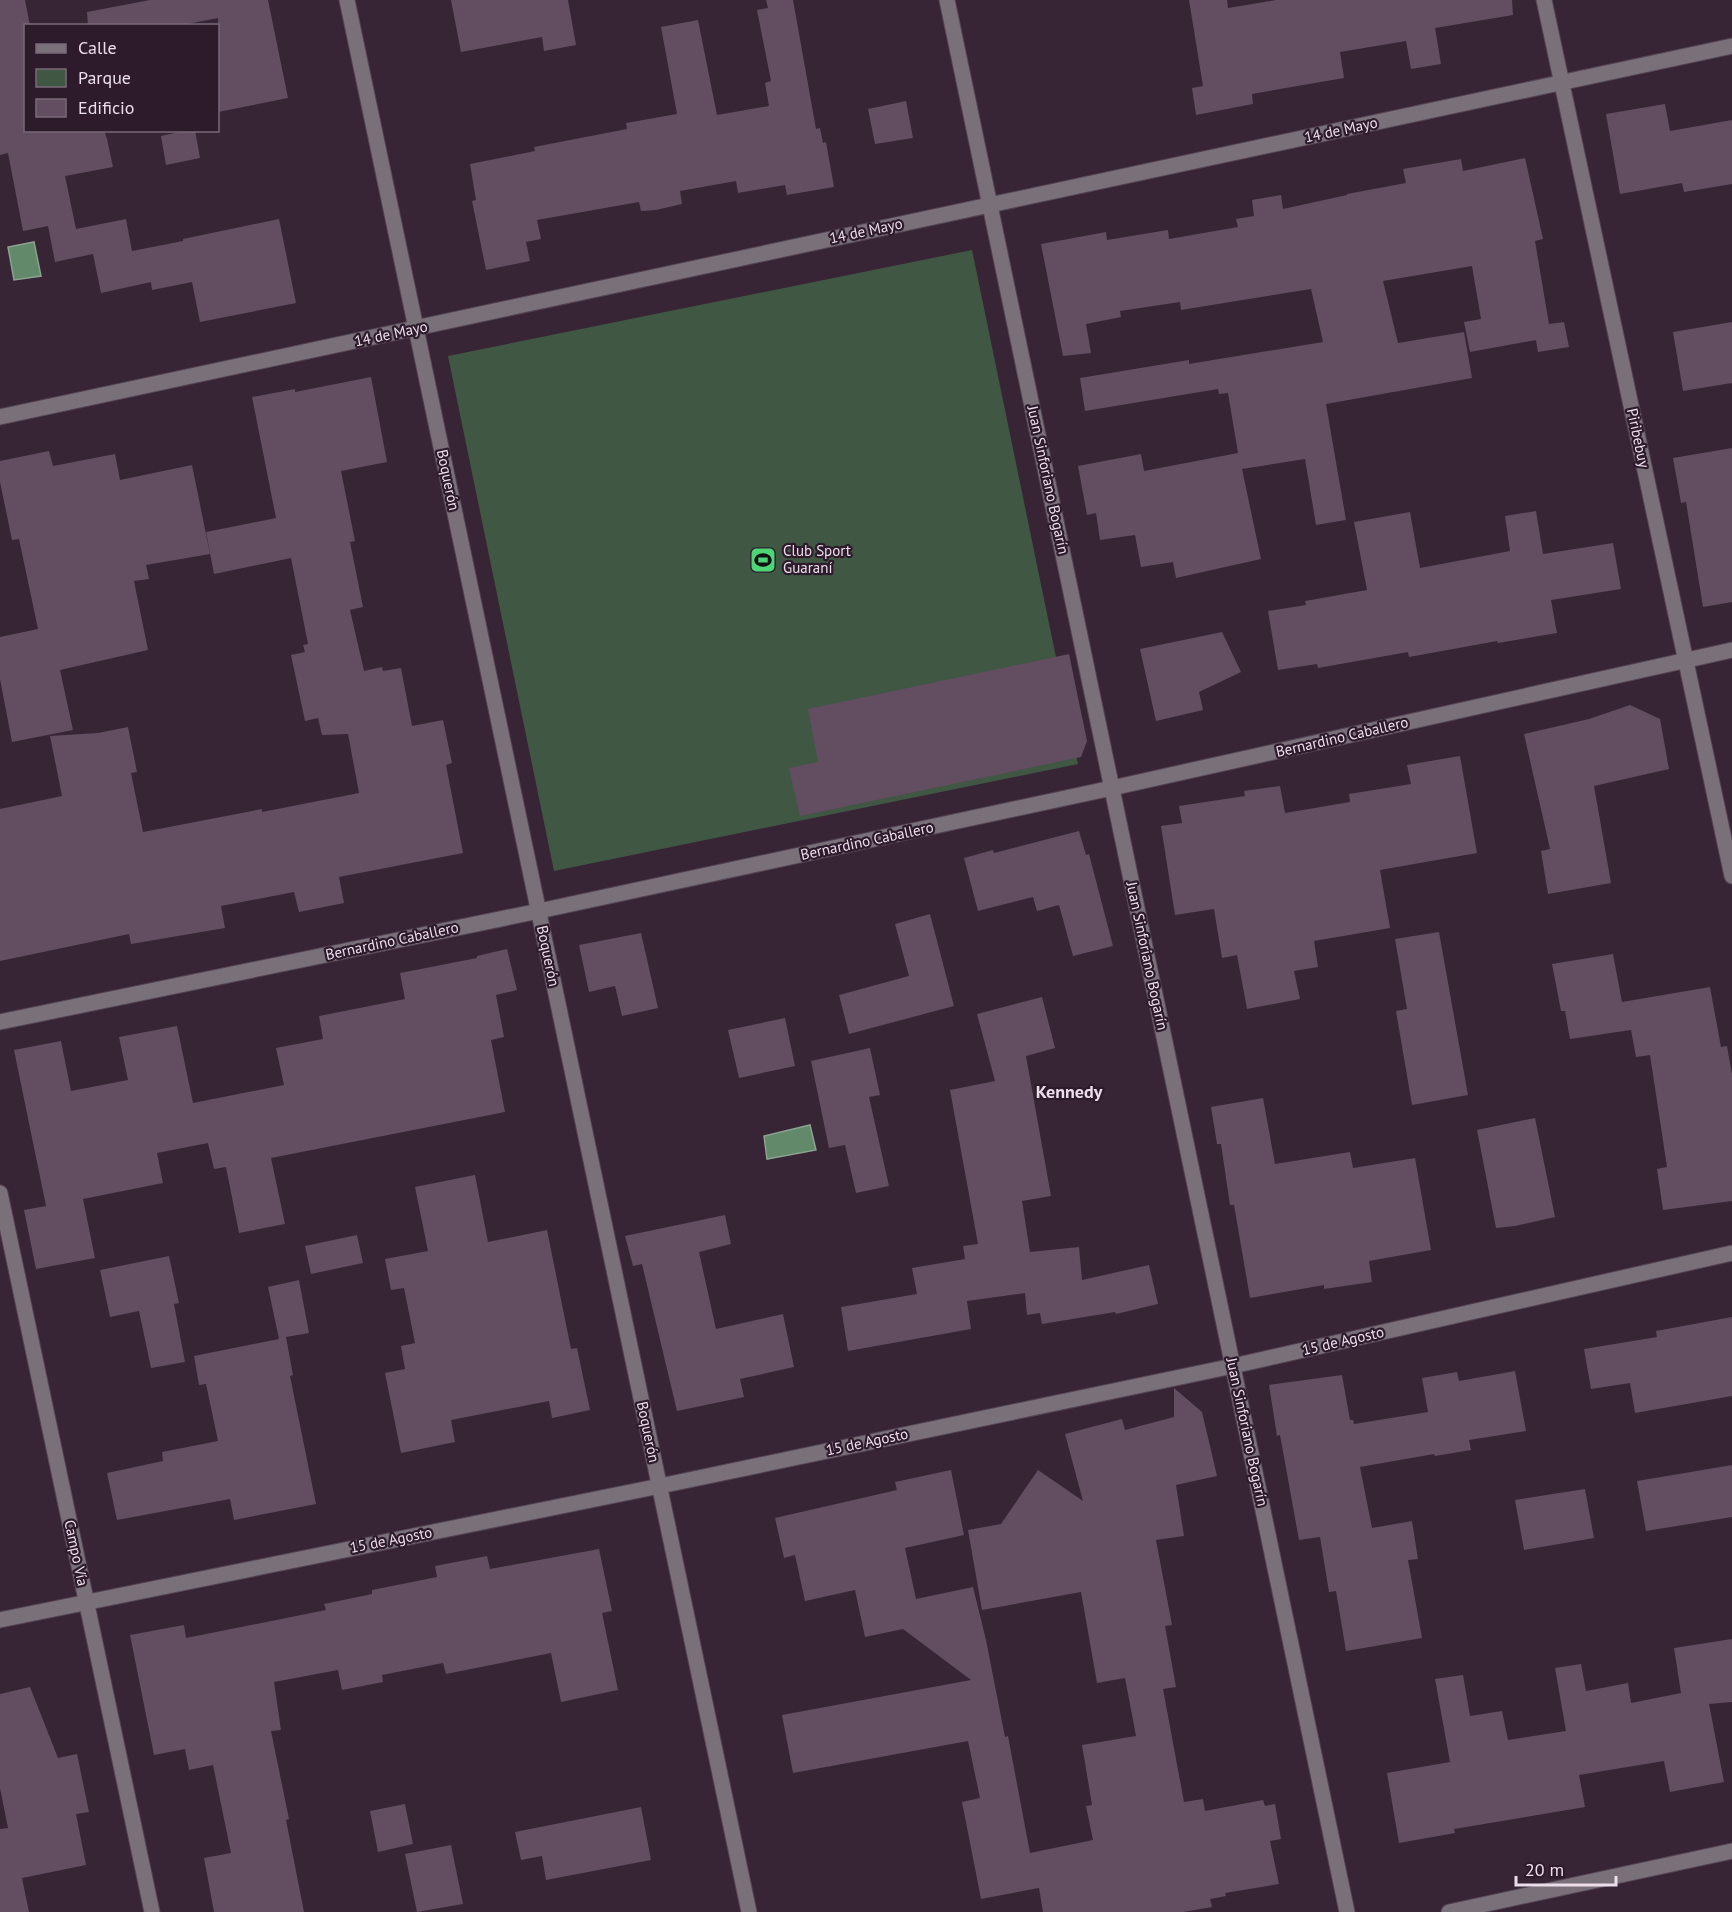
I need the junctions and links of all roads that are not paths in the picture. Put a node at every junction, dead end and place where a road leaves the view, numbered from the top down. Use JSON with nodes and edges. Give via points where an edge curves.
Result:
{"nodes":[{"id":1,"x":347,"y":0,"type":"edge"},
{"id":2,"x":947,"y":0,"type":"edge"},
{"id":3,"x":1544,"y":0,"type":"edge"},
{"id":4,"x":1732,"y":46,"type":"edge"},
{"id":5,"x":1562,"y":84,"type":"junction"},
{"id":6,"x":990,"y":204,"type":"junction"},
{"id":7,"x":416,"y":329,"type":"junction"},
{"id":8,"x":0,"y":417,"type":"edge"},
{"id":9,"x":1732,"y":650,"type":"edge"},
{"id":10,"x":1685,"y":659,"type":"junction"},
{"id":11,"x":1112,"y":788,"type":"junction"},
{"id":12,"x":1732,"y":876,"type":"edge"},
{"id":13,"x":539,"y":911,"type":"junction"},
{"id":14,"x":0,"y":1022,"type":"edge"},
{"id":15,"x":0,"y":1194,"type":"edge"},
{"id":16,"x":1732,"y":1253,"type":"edge"},
{"id":17,"x":1233,"y":1366,"type":"junction"},
{"id":18,"x":660,"y":1486,"type":"junction"},
{"id":19,"x":86,"y":1602,"type":"junction"},
{"id":20,"x":0,"y":1620,"type":"edge"},
{"id":21,"x":1732,"y":1851,"type":"edge"},
{"id":22,"x":152,"y":1912,"type":"edge"},
{"id":23,"x":749,"y":1912,"type":"edge"},
{"id":24,"x":1347,"y":1912,"type":"edge"},
{"id":25,"x":1449,"y":1912,"type":"edge"}],
"edges":[{"from":1,"to":7,"type":"street","name":"Boquerón"},
{"from":2,"to":6,"type":"street","name":"Juan Sinforiano Bogarín"},
{"from":3,"to":5,"type":"street","name":"Piribebuy"},
{"from":4,"to":5,"type":"street","name":"14 de Mayo"},
{"from":5,"to":6,"type":"street","name":"14 de Mayo"},
{"from":5,"to":10,"type":"street","name":"Piribebuy"},
{"from":6,"to":7,"type":"street","name":"14 de Mayo"},
{"from":6,"to":11,"type":"street","name":"Juan Sinforiano Bogarín"},
{"from":7,"to":8,"type":"street","name":"14 de Mayo"},
{"from":7,"to":13,"type":"street","name":"Boquerón"},
{"from":9,"to":10,"type":"street","name":"Bernardino Caballero"},
{"from":10,"to":11,"type":"street","name":"Bernardino Caballero"},
{"from":10,"to":12,"type":"street","name":"Piribebuy"},
{"from":11,"to":13,"type":"street","name":"Bernardino Caballero"},
{"from":11,"to":17,"type":"street","name":"Juan Sinforiano Bogarín"},
{"from":13,"to":14,"type":"street","name":"Bernardino Caballero"},
{"from":13,"to":18,"type":"street","name":"Boquerón"},
{"from":15,"to":19,"type":"street","name":"Campo Vía"},
{"from":16,"to":17,"type":"street","name":"15 de Agosto"},
{"from":17,"to":18,"type":"street","name":"15 de Agosto"},
{"from":17,"to":24,"type":"street","name":"Juan Sinforiano Bogarín"},
{"from":18,"to":19,"type":"street","name":"15 de Agosto"},
{"from":18,"to":23,"type":"street","name":"Boquerón"},
{"from":19,"to":20,"type":"street","name":"15 de Agosto"},
{"from":19,"to":22,"type":"street","name":"Campo Vía"},
{"from":21,"to":25,"type":"street"}]}
